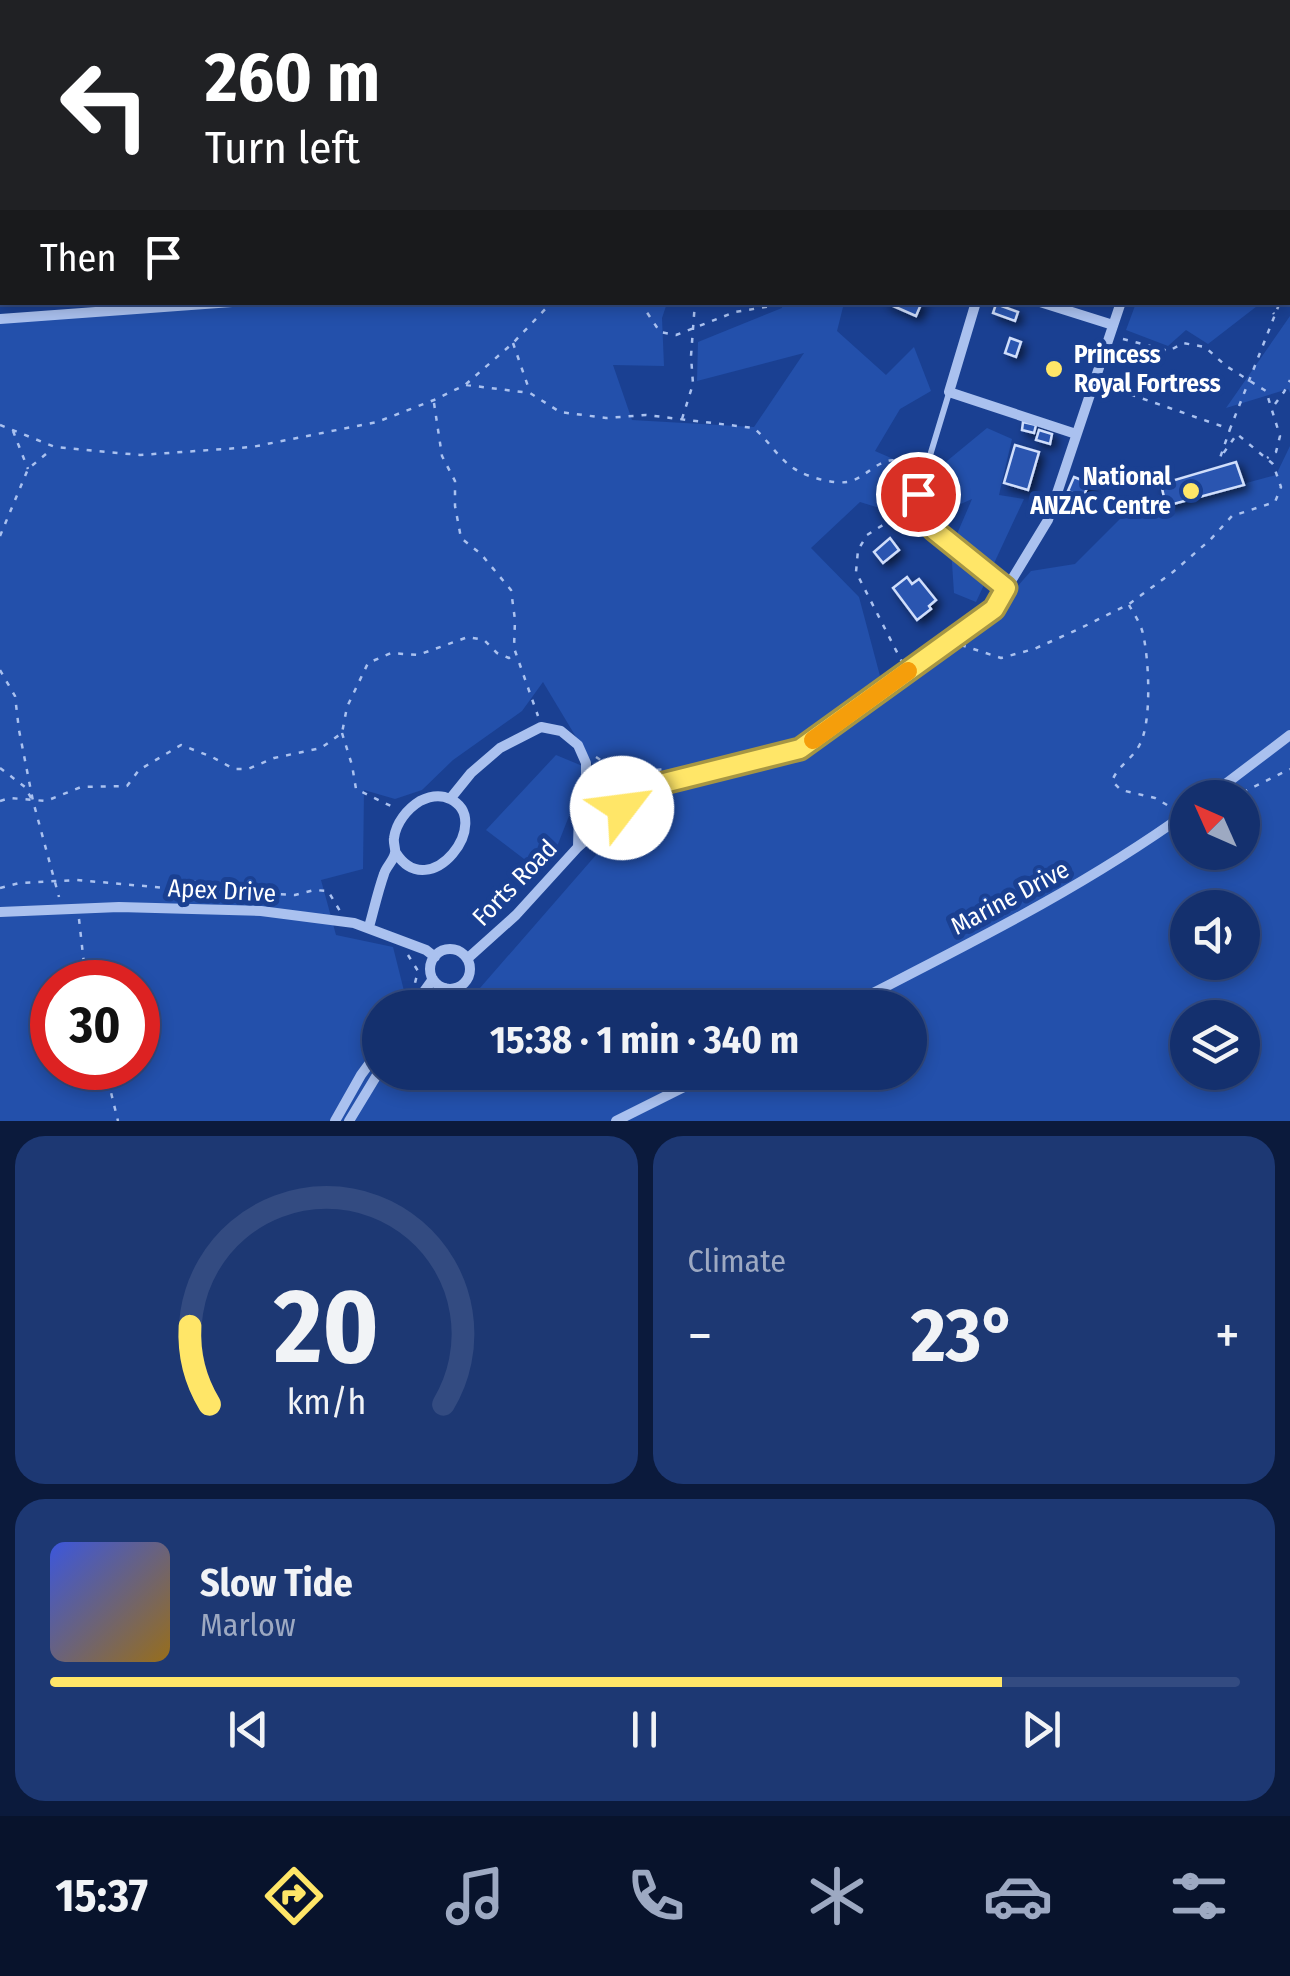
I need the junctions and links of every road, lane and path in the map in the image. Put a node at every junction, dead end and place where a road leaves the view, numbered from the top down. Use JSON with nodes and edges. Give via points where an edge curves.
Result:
{"nodes":[{"id":1,"x":191,"y":305,"type":"edge"},
{"id":2,"x":549,"y":305,"type":"edge"},
{"id":3,"x":642,"y":305,"type":"edge"},
{"id":4,"x":695,"y":305,"type":"edge"},
{"id":5,"x":782,"y":305,"type":"edge"},
{"id":6,"x":975,"y":305,"type":"edge"},
{"id":7,"x":1048,"y":305,"type":"edge"},
{"id":8,"x":1120,"y":305,"type":"edge"},
{"id":9,"x":1268,"y":305,"type":"edge"},
{"id":10,"x":1279,"y":305,"type":"edge"},
{"id":11,"x":1275,"y":316,"type":"junction"},
{"id":12,"x":0,"y":319,"type":"edge"},
{"id":13,"x":692,"y":329,"type":"junction"},
{"id":14,"x":1111,"y":330,"type":"junction"},
{"id":15,"x":513,"y":342,"type":"junction"},
{"id":16,"x":1249,"y":378,"type":"junction"},
{"id":17,"x":1290,"y":380,"type":"edge"},
{"id":18,"x":1094,"y":382,"type":"junction"},
{"id":19,"x":465,"y":385,"type":"junction"},
{"id":20,"x":949,"y":392,"type":"junction"},
{"id":21,"x":530,"y":393,"type":"junction"},
{"id":22,"x":434,"y":400,"type":"junction"},
{"id":23,"x":1273,"y":406,"type":"junction"},
{"id":24,"x":682,"y":420,"type":"junction"},
{"id":25,"x":0,"y":426,"type":"edge"},
{"id":26,"x":12,"y":430,"type":"junction"},
{"id":27,"x":1230,"y":430,"type":"junction"},
{"id":28,"x":1076,"y":434,"type":"junction"},
{"id":29,"x":54,"y":447,"type":"junction"},
{"id":30,"x":1266,"y":458,"type":"junction"},
{"id":31,"x":28,"y":469,"type":"junction"},
{"id":32,"x":922,"y":480,"type":"junction"},
{"id":33,"x":918,"y":494,"type":"junction"},
{"id":34,"x":0,"y":536,"type":"edge"},
{"id":35,"x":1006,"y":588,"type":"junction"},
{"id":36,"x":1128,"y":604,"type":"junction"},
{"id":37,"x":951,"y":640,"type":"junction"},
{"id":38,"x":516,"y":653,"type":"junction"},
{"id":39,"x":0,"y":670,"type":"edge"},
{"id":40,"x":906,"y":672,"type":"junction"},
{"id":41,"x":541,"y":727,"type":"junction"},
{"id":42,"x":342,"y":734,"type":"junction"},
{"id":43,"x":1290,"y":735,"type":"edge"},
{"id":44,"x":578,"y":745,"type":"junction"},
{"id":45,"x":0,"y":768,"type":"edge"},
{"id":46,"x":682,"y":769,"type":"dead end"},
{"id":47,"x":1290,"y":769,"type":"edge"},
{"id":48,"x":1231,"y":780,"type":"edge"},
{"id":49,"x":1260,"y":784,"type":"edge"},
{"id":50,"x":450,"y":799,"type":"junction"},
{"id":51,"x":0,"y":801,"type":"edge"},
{"id":52,"x":32,"y":801,"type":"junction"},
{"id":53,"x":1170,"y":805,"type":"edge"},
{"id":54,"x":405,"y":813,"type":"junction"},
{"id":55,"x":1170,"y":824,"type":"edge"},
{"id":56,"x":578,"y":847,"type":"junction"},
{"id":57,"x":396,"y":852,"type":"junction"},
{"id":58,"x":56,"y":882,"type":"junction"},
{"id":59,"x":0,"y":888,"type":"edge"},
{"id":60,"x":62,"y":908,"type":"junction"},
{"id":61,"x":77,"y":908,"type":"junction"},
{"id":62,"x":0,"y":912,"type":"edge"},
{"id":63,"x":346,"y":921,"type":"junction"},
{"id":64,"x":370,"y":927,"type":"junction"},
{"id":65,"x":404,"y":948,"type":"dead end"},
{"id":66,"x":435,"y":956,"type":"junction"},
{"id":67,"x":467,"y":959,"type":"junction"},
{"id":68,"x":83,"y":960,"type":"edge"},
{"id":69,"x":433,"y":979,"type":"junction"},
{"id":70,"x":415,"y":984,"type":"dead end"},
{"id":71,"x":445,"y":988,"type":"joint"},
{"id":72,"x":425,"y":990,"type":"edge"},
{"id":73,"x":878,"y":990,"type":"edge"},
{"id":74,"x":362,"y":1074,"type":"edge"},
{"id":75,"x":110,"y":1090,"type":"edge"},
{"id":76,"x":368,"y":1090,"type":"edge"},
{"id":77,"x":678,"y":1090,"type":"edge"},
{"id":78,"x":118,"y":1121,"type":"edge"},
{"id":79,"x":335,"y":1121,"type":"edge"},
{"id":80,"x":349,"y":1121,"type":"edge"},
{"id":81,"x":616,"y":1121,"type":"edge"}],
"edges":[{"from":1,"to":12,"type":"street"},
{"from":2,"to":15,"type":"path"},
{"from":3,"to":13,"type":"path","via":[[660,332]]},
{"from":4,"to":13,"type":"path"},
{"from":5,"to":13,"type":"path","via":[[735,312]]},
{"from":6,"to":20,"type":"street"},
{"from":7,"to":14,"type":"street"},
{"from":8,"to":14,"type":"street","name":"Forts Road"},
{"from":9,"to":11,"type":"path"},
{"from":10,"to":11,"type":"path"},
{"from":11,"to":16,"type":"path"},
{"from":13,"to":24,"type":"path","via":[[693,384]]},
{"from":14,"to":16,"type":"path","via":[[1169,351],[1182,343],[1205,346]]},
{"from":14,"to":18,"type":"street","name":"Forts Road"},
{"from":15,"to":19,"type":"path"},
{"from":15,"to":21,"type":"path"},
{"from":16,"to":23,"type":"path"},
{"from":16,"to":27,"type":"path"},
{"from":17,"to":23,"type":"path"},
{"from":18,"to":27,"type":"path"},
{"from":18,"to":28,"type":"street","name":"Forts Road"},
{"from":19,"to":21,"type":"path"},
{"from":19,"to":22,"type":"path"},
{"from":20,"to":28,"type":"street"},
{"from":20,"to":32,"type":"lane"},
{"from":21,"to":24,"type":"path","via":[[560,412]]},
{"from":22,"to":29,"type":"path","via":[[376,422],[252,447],[140,455]]},
{"from":22,"to":38,"type":"path","via":[[442,456],[455,481],[461,538],[511,590]]},
{"from":23,"to":30,"type":"path","via":[[1280,436],[1276,452]]},
{"from":24,"to":32,"type":"path","via":[[754,428],[781,459],[824,480],[848,482],[884,461]]},
{"from":25,"to":26,"type":"path"},
{"from":26,"to":29,"type":"path"},
{"from":26,"to":31,"type":"path"},
{"from":27,"to":30,"type":"path","via":[[1220,458],[1237,434]]},
{"from":28,"to":35,"type":"street","name":"Forts Road","via":[[1048,520]]},
{"from":29,"to":31,"type":"path"},
{"from":30,"to":36,"type":"path","via":[[1282,487],[1275,502],[1232,516]]},
{"from":31,"to":34,"type":"path"},
{"from":32,"to":33,"type":"lane"},
{"from":33,"to":35,"type":"lane","via":[[922,516],[934,530]]},
{"from":33,"to":40,"type":"path","via":[[908,510],[867,535],[856,572]]},
{"from":35,"to":37,"type":"street","name":"Forts Road","via":[[994,609]]},
{"from":36,"to":37,"type":"path","via":[[1001,658]]},
{"from":36,"to":53,"type":"path","via":[[1143,630],[1148,662],[1146,729],[1112,780],[1120,790]]},
{"from":37,"to":40,"type":"street","name":"Forts Road"},
{"from":38,"to":41,"type":"path"},
{"from":38,"to":42,"type":"path","via":[[508,658],[468,637],[368,663]]},
{"from":39,"to":52,"type":"path","via":[[15,696]]},
{"from":40,"to":56,"type":"street","name":"Forts Road","via":[[800,749],[644,788]]},
{"from":41,"to":44,"type":"street"},
{"from":41,"to":50,"type":"street","via":[[500,748]]},
{"from":42,"to":52,"type":"path","via":[[321,748],[248,769],[180,745],[139,770],[127,786],[81,787]]},
{"from":42,"to":54,"type":"path","via":[[356,789]]},
{"from":43,"to":48,"type":"street"},
{"from":44,"to":46,"type":"path","via":[[619,772]]},
{"from":44,"to":56,"type":"street","via":[[586,763]]},
{"from":45,"to":52,"type":"path"},
{"from":47,"to":49,"type":"path"},
{"from":50,"to":54,"type":"street","via":[[433,796]]},
{"from":50,"to":57,"type":"street","via":[[466,824],[451,856],[421,870]]},
{"from":51,"to":52,"type":"path"},
{"from":52,"to":58,"type":"path"},
{"from":54,"to":57,"type":"street","via":[[394,837]]},
{"from":55,"to":73,"type":"street","name":"Marine Drive","via":[[1068,891]]},
{"from":56,"to":67,"type":"street","name":"Forts Road"},
{"from":57,"to":64,"type":"street"},
{"from":58,"to":59,"type":"path"},
{"from":58,"to":60,"type":"path"},
{"from":58,"to":63,"type":"path","via":[[176,889],[195,882],[276,894],[314,890],[328,892]]},
{"from":60,"to":61,"type":"street","name":"Apex Drive"},
{"from":60,"to":62,"type":"street","name":"Apex Drive"},
{"from":61,"to":63,"type":"street","name":"Apex Drive","via":[[260,911]]},
{"from":61,"to":68,"type":"path"},
{"from":63,"to":64,"type":"street","name":"Apex Drive"},
{"from":64,"to":66,"type":"street","name":"Apex Drive"},
{"from":65,"to":70,"type":"path","via":[[418,971]]},
{"from":66,"to":67,"type":"street","via":[[452,949]]},
{"from":66,"to":69,"type":"street"},
{"from":67,"to":71,"type":"street","via":[[466,981]]},
{"from":69,"to":71,"type":"street"},
{"from":69,"to":72,"type":"street"},
{"from":74,"to":79,"type":"street"},
{"from":75,"to":78,"type":"path"},
{"from":76,"to":80,"type":"street"},
{"from":77,"to":81,"type":"street"}]}
